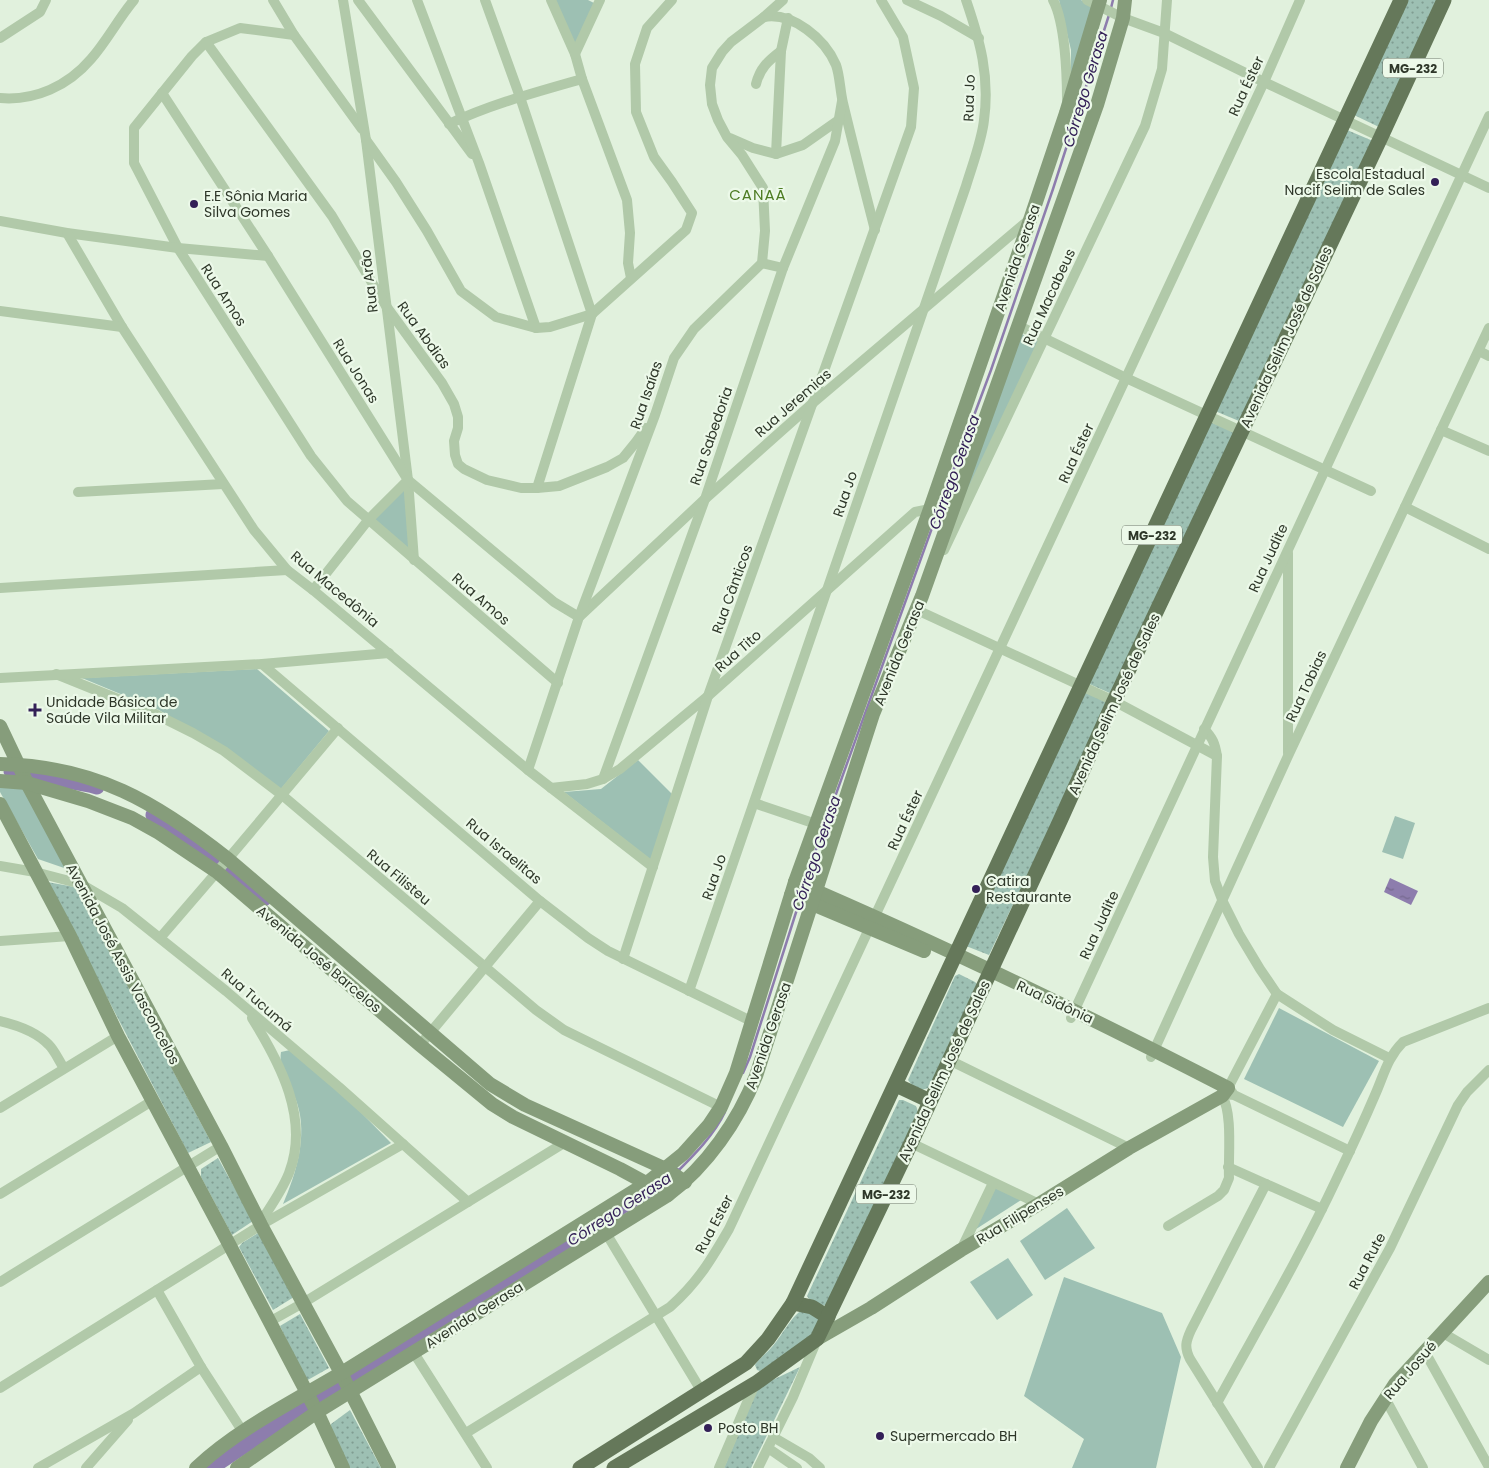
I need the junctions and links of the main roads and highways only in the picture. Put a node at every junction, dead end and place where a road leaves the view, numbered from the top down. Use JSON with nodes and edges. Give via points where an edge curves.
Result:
{"nodes":[{"id":1,"x":1402,"y":0,"type":"edge"},
{"id":2,"x":1444,"y":0,"type":"edge"},
{"id":3,"x":896,"y":1085,"type":"junction"},
{"id":4,"x":930,"y":1100,"type":"junction"},
{"id":5,"x":794,"y":1303,"type":"junction"},
{"id":6,"x":828,"y":1317,"type":"junction"},
{"id":7,"x":746,"y":1363,"type":"junction"},
{"id":8,"x":756,"y":1383,"type":"junction"},
{"id":9,"x":647,"y":1426,"type":"junction"},
{"id":10,"x":657,"y":1442,"type":"junction"},
{"id":11,"x":580,"y":1468,"type":"edge"},
{"id":12,"x":614,"y":1468,"type":"edge"}],
"edges":[{"from":1,"to":3,"type":"main road","number":"MG-232"},
{"from":2,"to":4,"type":"main road","name":"Avenida Selim José de Sales","number":"MG-232"},
{"from":3,"to":4,"type":"main road"},
{"from":3,"to":5,"type":"main road","number":"MG-232"},
{"from":4,"to":6,"type":"main road","name":"Avenida Selim José de Sales","number":"MG-232"},
{"from":5,"to":6,"type":"main road","via":[[812,1307]]},
{"from":5,"to":7,"type":"main road","number":"MG-232"},
{"from":6,"to":8,"type":"main road","name":"Avenida Selim José de Sales","number":"MG-232","via":[[817,1339]]},
{"from":7,"to":8,"type":"main road"},
{"from":7,"to":9,"type":"main road","number":"MG-232"},
{"from":8,"to":10,"type":"main road","number":"MG-232"},
{"from":9,"to":10,"type":"main road"},
{"from":9,"to":11,"type":"main road","number":"MG-232"},
{"from":10,"to":12,"type":"main road","number":"MG-232"}]}
